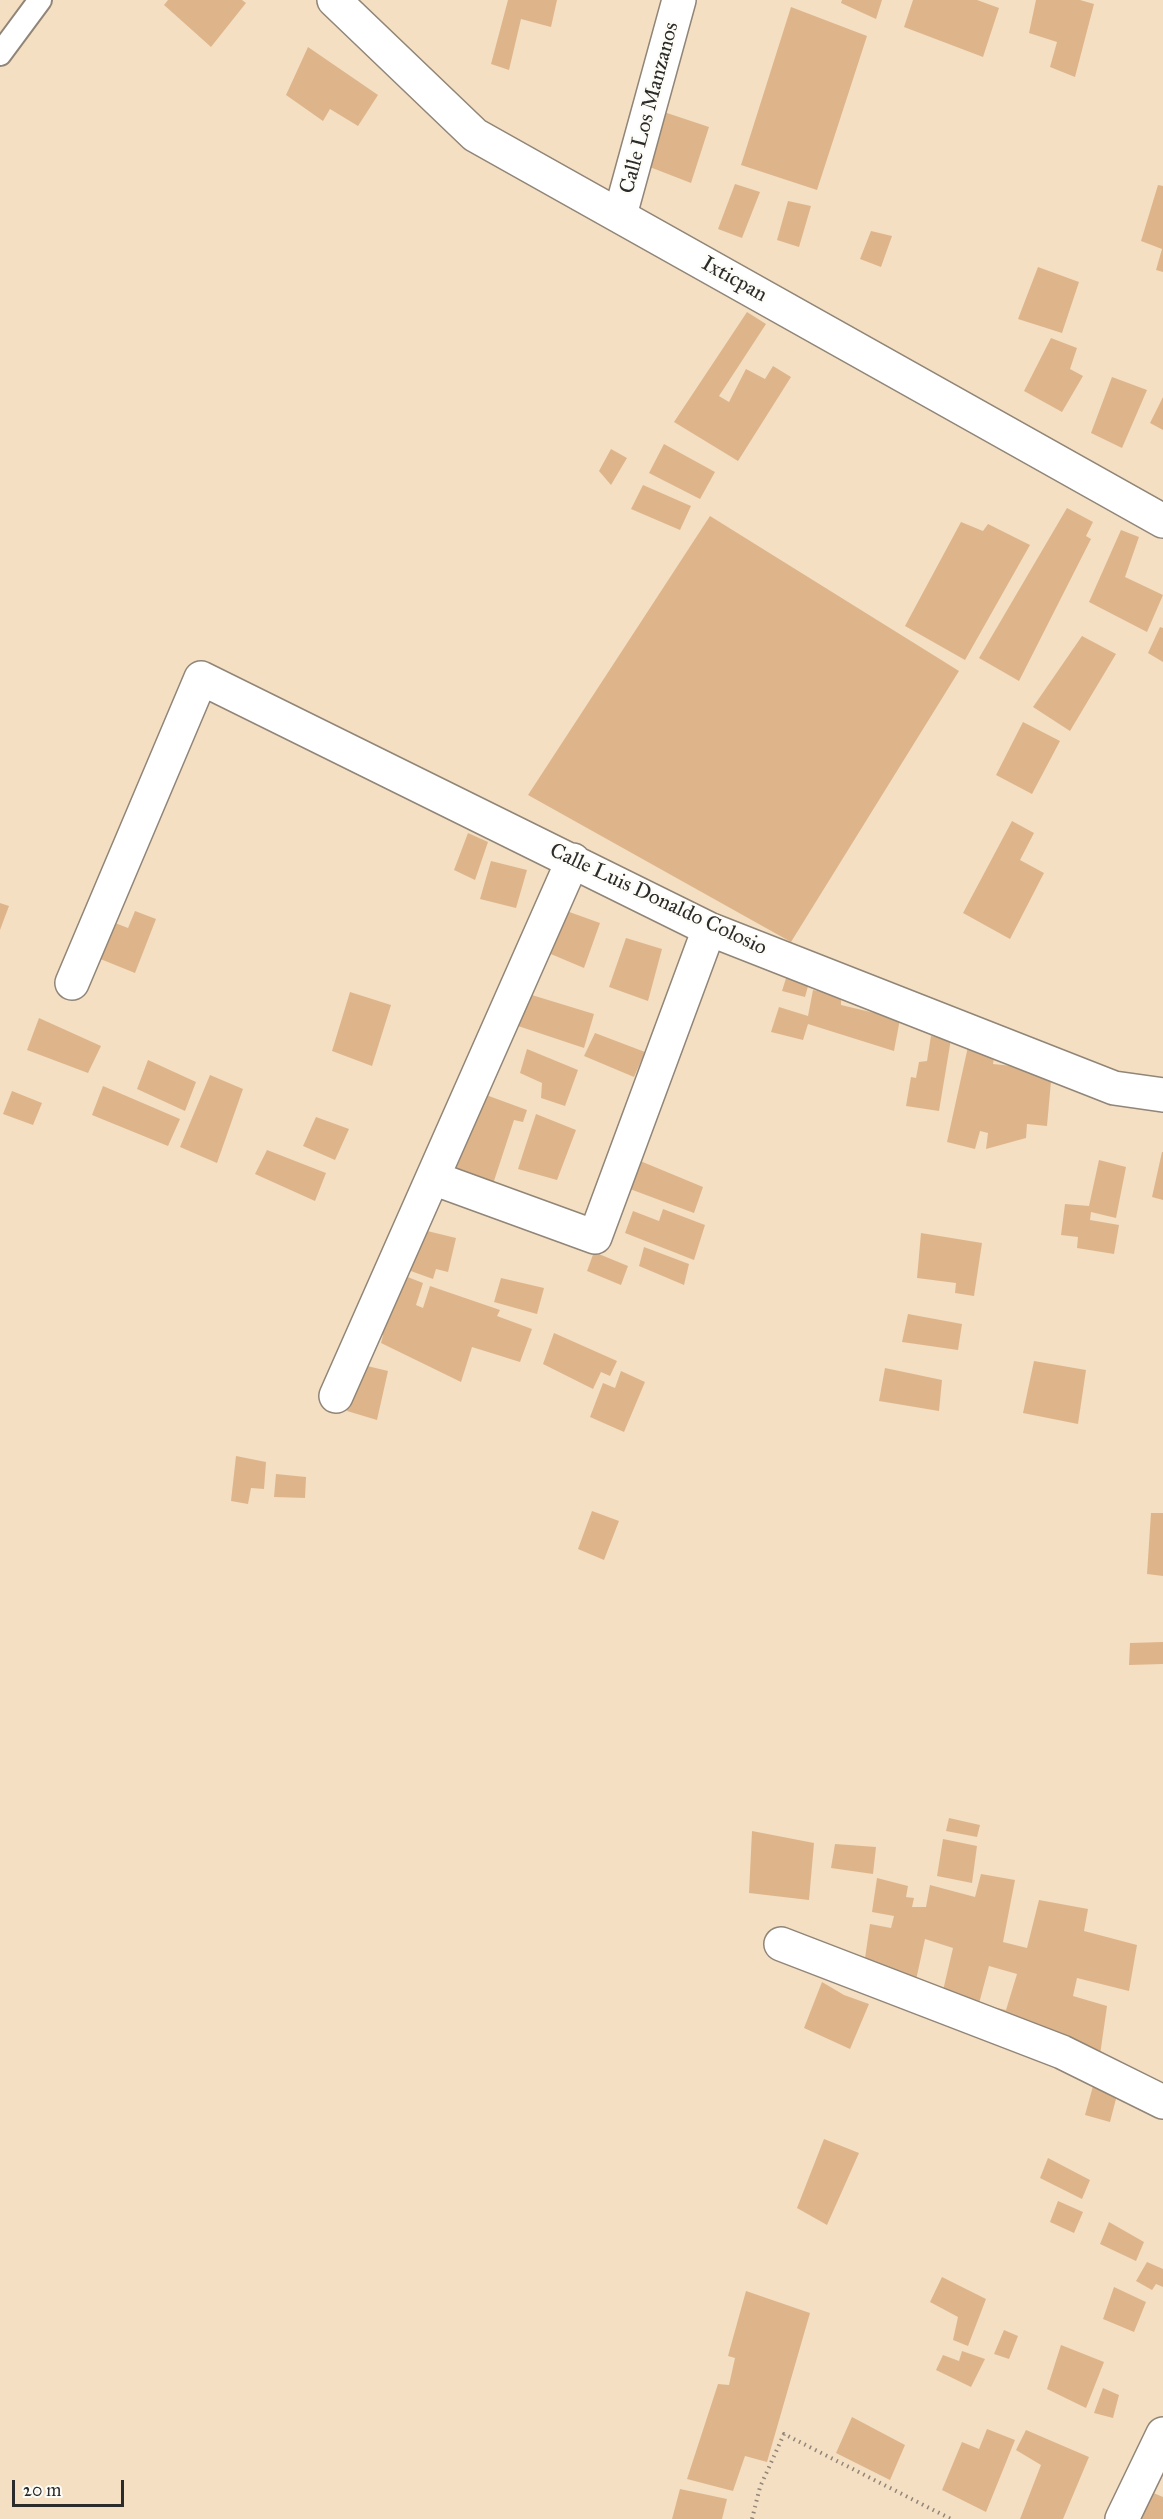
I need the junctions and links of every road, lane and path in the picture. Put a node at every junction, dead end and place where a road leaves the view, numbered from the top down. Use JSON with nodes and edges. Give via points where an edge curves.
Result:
{"nodes":[{"id":1,"x":40,"y":0,"type":"edge"},
{"id":2,"x":334,"y":0,"type":"edge"},
{"id":3,"x":680,"y":0,"type":"edge"},
{"id":4,"x":0,"y":54,"type":"edge"},
{"id":5,"x":620,"y":215,"type":"junction"},
{"id":6,"x":1163,"y":521,"type":"edge"},
{"id":7,"x":573,"y":860,"type":"junction"},
{"id":8,"x":709,"y":929,"type":"junction"},
{"id":9,"x":72,"y":983,"type":"dead end"},
{"id":10,"x":1163,"y":1095,"type":"edge"},
{"id":11,"x":433,"y":1178,"type":"junction"},
{"id":12,"x":336,"y":1396,"type":"dead end"},
{"id":13,"x":781,"y":1944,"type":"dead end"},
{"id":14,"x":1163,"y":2102,"type":"edge"},
{"id":15,"x":1163,"y":2434,"type":"edge"},
{"id":16,"x":752,"y":2519,"type":"edge"},
{"id":17,"x":951,"y":2519,"type":"edge"},
{"id":18,"x":1122,"y":2519,"type":"edge"}],
"edges":[{"from":1,"to":4,"type":"lane"},
{"from":2,"to":5,"type":"street","name":"Ixticpan","via":[[475,135]]},
{"from":3,"to":5,"type":"street","name":"Calle Los Manzanos"},
{"from":5,"to":6,"type":"street","name":"Ixticpan"},
{"from":7,"to":8,"type":"street","name":"Calle Luis Donaldo Colosio"},
{"from":7,"to":9,"type":"street","name":"Calle Luis Donaldo Colosio","via":[[201,678]]},
{"from":7,"to":11,"type":"street"},
{"from":8,"to":10,"type":"street","name":"Calle Luis Donaldo Colosio","via":[[1114,1088]]},
{"from":8,"to":11,"type":"street","via":[[595,1237]]},
{"from":11,"to":12,"type":"street"},
{"from":13,"to":14,"type":"street","via":[[1062,2052]]},
{"from":15,"to":18,"type":"street"},
{"from":16,"to":17,"type":"path","via":[[760,2487],[784,2434]]}]}
